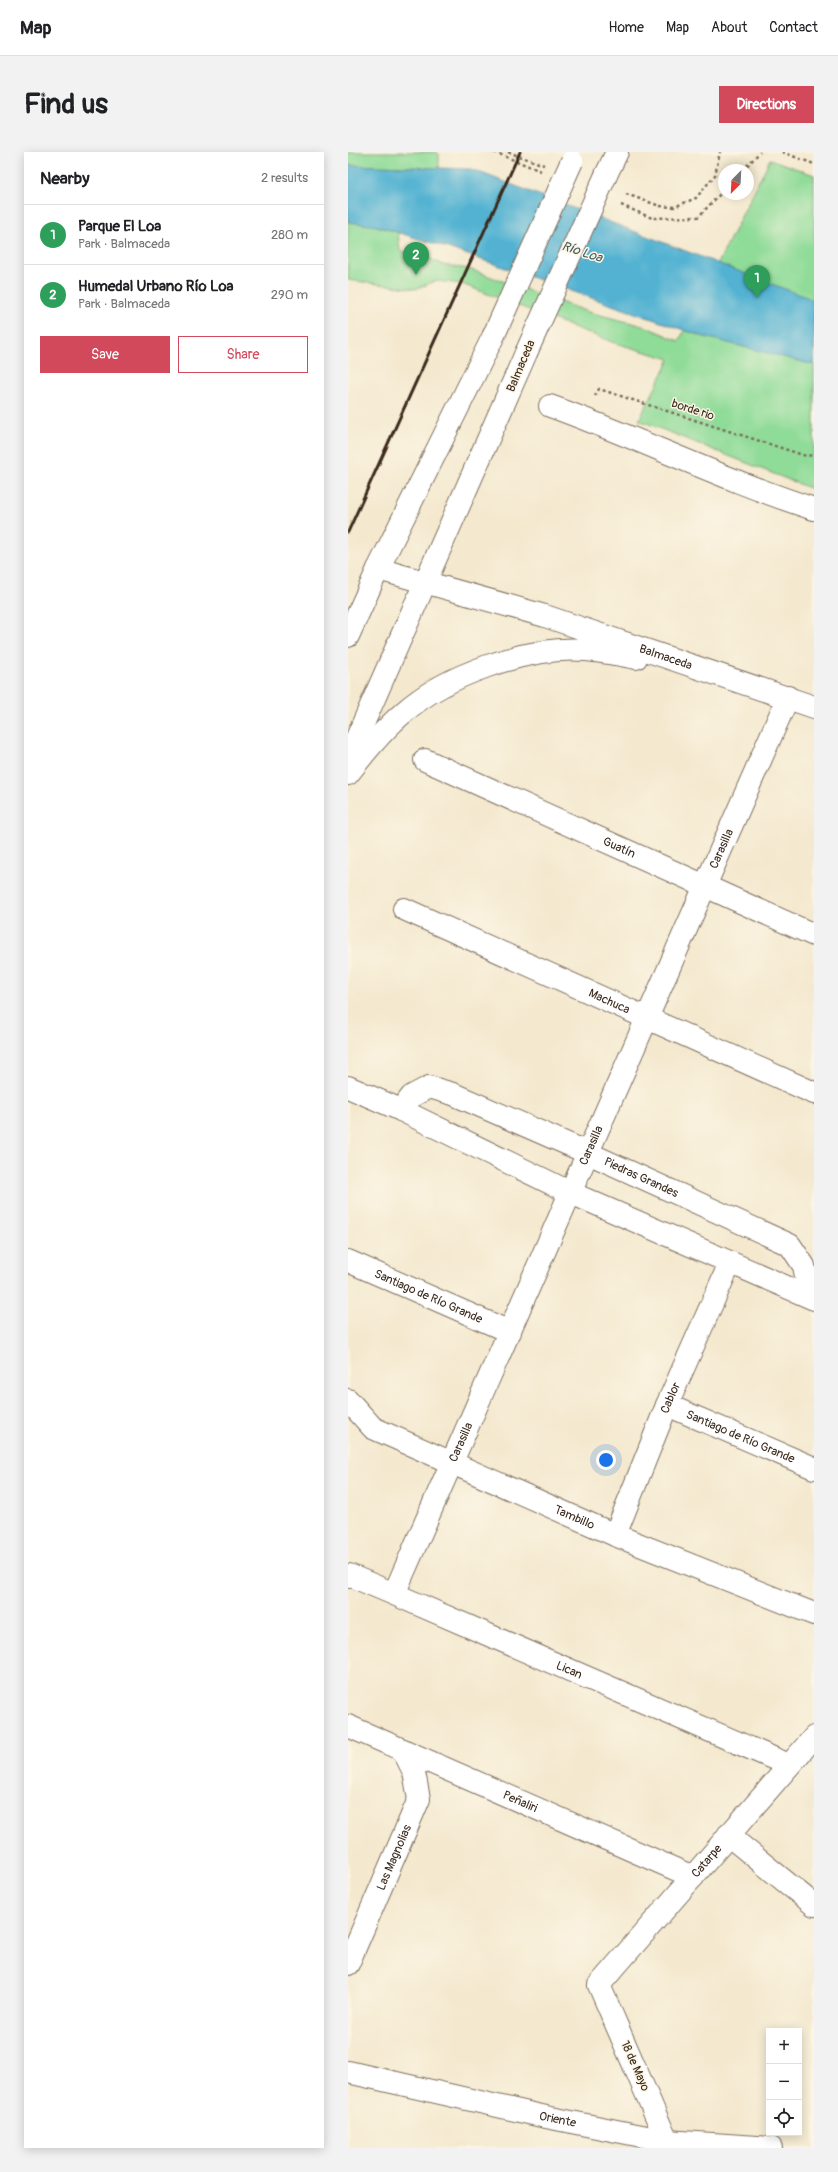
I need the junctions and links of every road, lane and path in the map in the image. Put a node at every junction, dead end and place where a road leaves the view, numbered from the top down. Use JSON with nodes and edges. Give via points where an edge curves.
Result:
{"nodes":[{"id":1,"x":617,"y":152,"type":"edge"},
{"id":2,"x":760,"y":152,"type":"edge"},
{"id":3,"x":782,"y":152,"type":"edge"},
{"id":4,"x":574,"y":156,"type":"edge"},
{"id":5,"x":749,"y":164,"type":"edge"},
{"id":6,"x":814,"y":164,"type":"edge"},
{"id":7,"x":550,"y":406,"type":"dead end"},
{"id":8,"x":585,"y":418,"type":"junction"},
{"id":9,"x":814,"y":455,"type":"edge"},
{"id":10,"x":814,"y":509,"type":"edge"},
{"id":11,"x":378,"y":569,"type":"junction"},
{"id":12,"x":425,"y":580,"type":"junction"},
{"id":13,"x":348,"y":636,"type":"edge"},
{"id":14,"x":690,"y":666,"type":"junction"},
{"id":15,"x":788,"y":697,"type":"junction"},
{"id":16,"x":814,"y":707,"type":"edge"},
{"id":17,"x":348,"y":758,"type":"edge"},
{"id":18,"x":425,"y":760,"type":"dead end"},
{"id":19,"x":348,"y":774,"type":"edge"},
{"id":20,"x":706,"y":886,"type":"junction"},
{"id":21,"x":404,"y":909,"type":"dead end"},
{"id":22,"x":814,"y":935,"type":"edge"},
{"id":23,"x":648,"y":1018,"type":"junction"},
{"id":24,"x":348,"y":1087,"type":"edge"},
{"id":25,"x":814,"y":1093,"type":"edge"},
{"id":26,"x":401,"y":1110,"type":"junction"},
{"id":27,"x":588,"y":1153,"type":"junction"},
{"id":28,"x":571,"y":1193,"type":"junction"},
{"id":29,"x":348,"y":1261,"type":"edge"},
{"id":30,"x":730,"y":1263,"type":"junction"},
{"id":31,"x":812,"y":1298,"type":"edge"},
{"id":32,"x":510,"y":1332,"type":"junction"},
{"id":33,"x":348,"y":1400,"type":"edge"},
{"id":34,"x":667,"y":1405,"type":"junction"},
{"id":35,"x":451,"y":1464,"type":"junction"},
{"id":36,"x":814,"y":1468,"type":"edge"},
{"id":37,"x":615,"y":1535,"type":"junction"},
{"id":38,"x":348,"y":1576,"type":"edge"},
{"id":39,"x":394,"y":1594,"type":"junction"},
{"id":40,"x":814,"y":1614,"type":"edge"},
{"id":41,"x":348,"y":1726,"type":"edge"},
{"id":42,"x":814,"y":1737,"type":"edge"},
{"id":43,"x":403,"y":1750,"type":"junction"},
{"id":44,"x":789,"y":1765,"type":"junction"},
{"id":45,"x":728,"y":1835,"type":"junction"},
{"id":46,"x":692,"y":1877,"type":"junction"},
{"id":47,"x":814,"y":1905,"type":"edge"},
{"id":48,"x":348,"y":1964,"type":"edge"},
{"id":49,"x":599,"y":1985,"type":"joint"},
{"id":50,"x":348,"y":2072,"type":"edge"},
{"id":51,"x":669,"y":2144,"type":"edge"},
{"id":52,"x":770,"y":2148,"type":"edge"}],
"edges":[{"from":1,"to":12,"type":"street","name":"Balmaceda","bridge":true},
{"from":2,"to":5,"type":"path"},
{"from":3,"to":6,"type":"path"},
{"from":4,"to":11,"type":"street","bridge":true,"via":[[493,337]]},
{"from":7,"to":8,"type":"street"},
{"from":8,"to":9,"type":"path","name":"borde rio","via":[[599,389],[806,456]]},
{"from":8,"to":10,"type":"street","via":[[719,475]]},
{"from":11,"to":12,"type":"street","name":"Balmaceda"},
{"from":11,"to":13,"type":"street"},
{"from":12,"to":14,"type":"street","name":"Balmaceda","via":[[545,616]]},
{"from":12,"to":17,"type":"street","name":"Balmaceda"},
{"from":14,"to":15,"type":"street","name":"Balmaceda"},
{"from":14,"to":19,"type":"street","via":[[585,650],[526,654],[474,671],[424,697],[403,712],[371,744]]},
{"from":15,"to":16,"type":"street","name":"Balmaceda"},
{"from":15,"to":20,"type":"street","name":"Carasilla"},
{"from":18,"to":20,"type":"street","name":"Guatín"},
{"from":20,"to":22,"type":"street","name":"Guatín"},
{"from":20,"to":23,"type":"street","name":"Carasilla"},
{"from":21,"to":23,"type":"street","name":"Machuca"},
{"from":23,"to":25,"type":"street","name":"Machuca"},
{"from":23,"to":27,"type":"street","name":"Carasilla"},
{"from":24,"to":26,"type":"street","name":"Piedras Grandes"},
{"from":26,"to":27,"type":"street","name":"Piedras Grandes","via":[[412,1096],[429,1087],[453,1094]]},
{"from":26,"to":28,"type":"street","name":"Piedras Grandes"},
{"from":27,"to":28,"type":"street","name":"Carasilla"},
{"from":27,"to":31,"type":"street","name":"Piedras Grandes","via":[[790,1245],[804,1266]]},
{"from":28,"to":30,"type":"street","name":"Piedras Grandes"},
{"from":28,"to":32,"type":"street","name":"Carasilla"},
{"from":29,"to":32,"type":"street","name":"Santiago de Río Grande"},
{"from":30,"to":31,"type":"street","name":"Piedras Grandes"},
{"from":30,"to":34,"type":"street","name":"Cablor"},
{"from":32,"to":35,"type":"street","name":"Carasilla"},
{"from":33,"to":35,"type":"street","name":"Tambillo","via":[[373,1428]]},
{"from":34,"to":36,"type":"street","name":"Santiago de Río Grande"},
{"from":34,"to":37,"type":"street","name":"Cablor"},
{"from":35,"to":37,"type":"street","name":"Tambillo"},
{"from":35,"to":39,"type":"street","name":"Carasilla"},
{"from":37,"to":40,"type":"street","name":"Tambillo"},
{"from":38,"to":39,"type":"street","name":"Lican"},
{"from":39,"to":44,"type":"street","name":"Lican"},
{"from":41,"to":43,"type":"street","name":"Peñaliri"},
{"from":42,"to":44,"type":"street","name":"Catarpe"},
{"from":43,"to":46,"type":"street","name":"Peñaliri"},
{"from":43,"to":48,"type":"street","name":"Las Magnolias","via":[[414,1772],[419,1799]]},
{"from":44,"to":45,"type":"street","name":"Catarpe"},
{"from":45,"to":46,"type":"street","name":"Catarpe"},
{"from":45,"to":47,"type":"street"},
{"from":46,"to":49,"type":"street","name":"Catarpe"},
{"from":49,"to":51,"type":"street","name":"18 de Mayo"},
{"from":50,"to":51,"type":"street","name":"Oriente"},
{"from":51,"to":52,"type":"street","name":"Oriente"}]}
